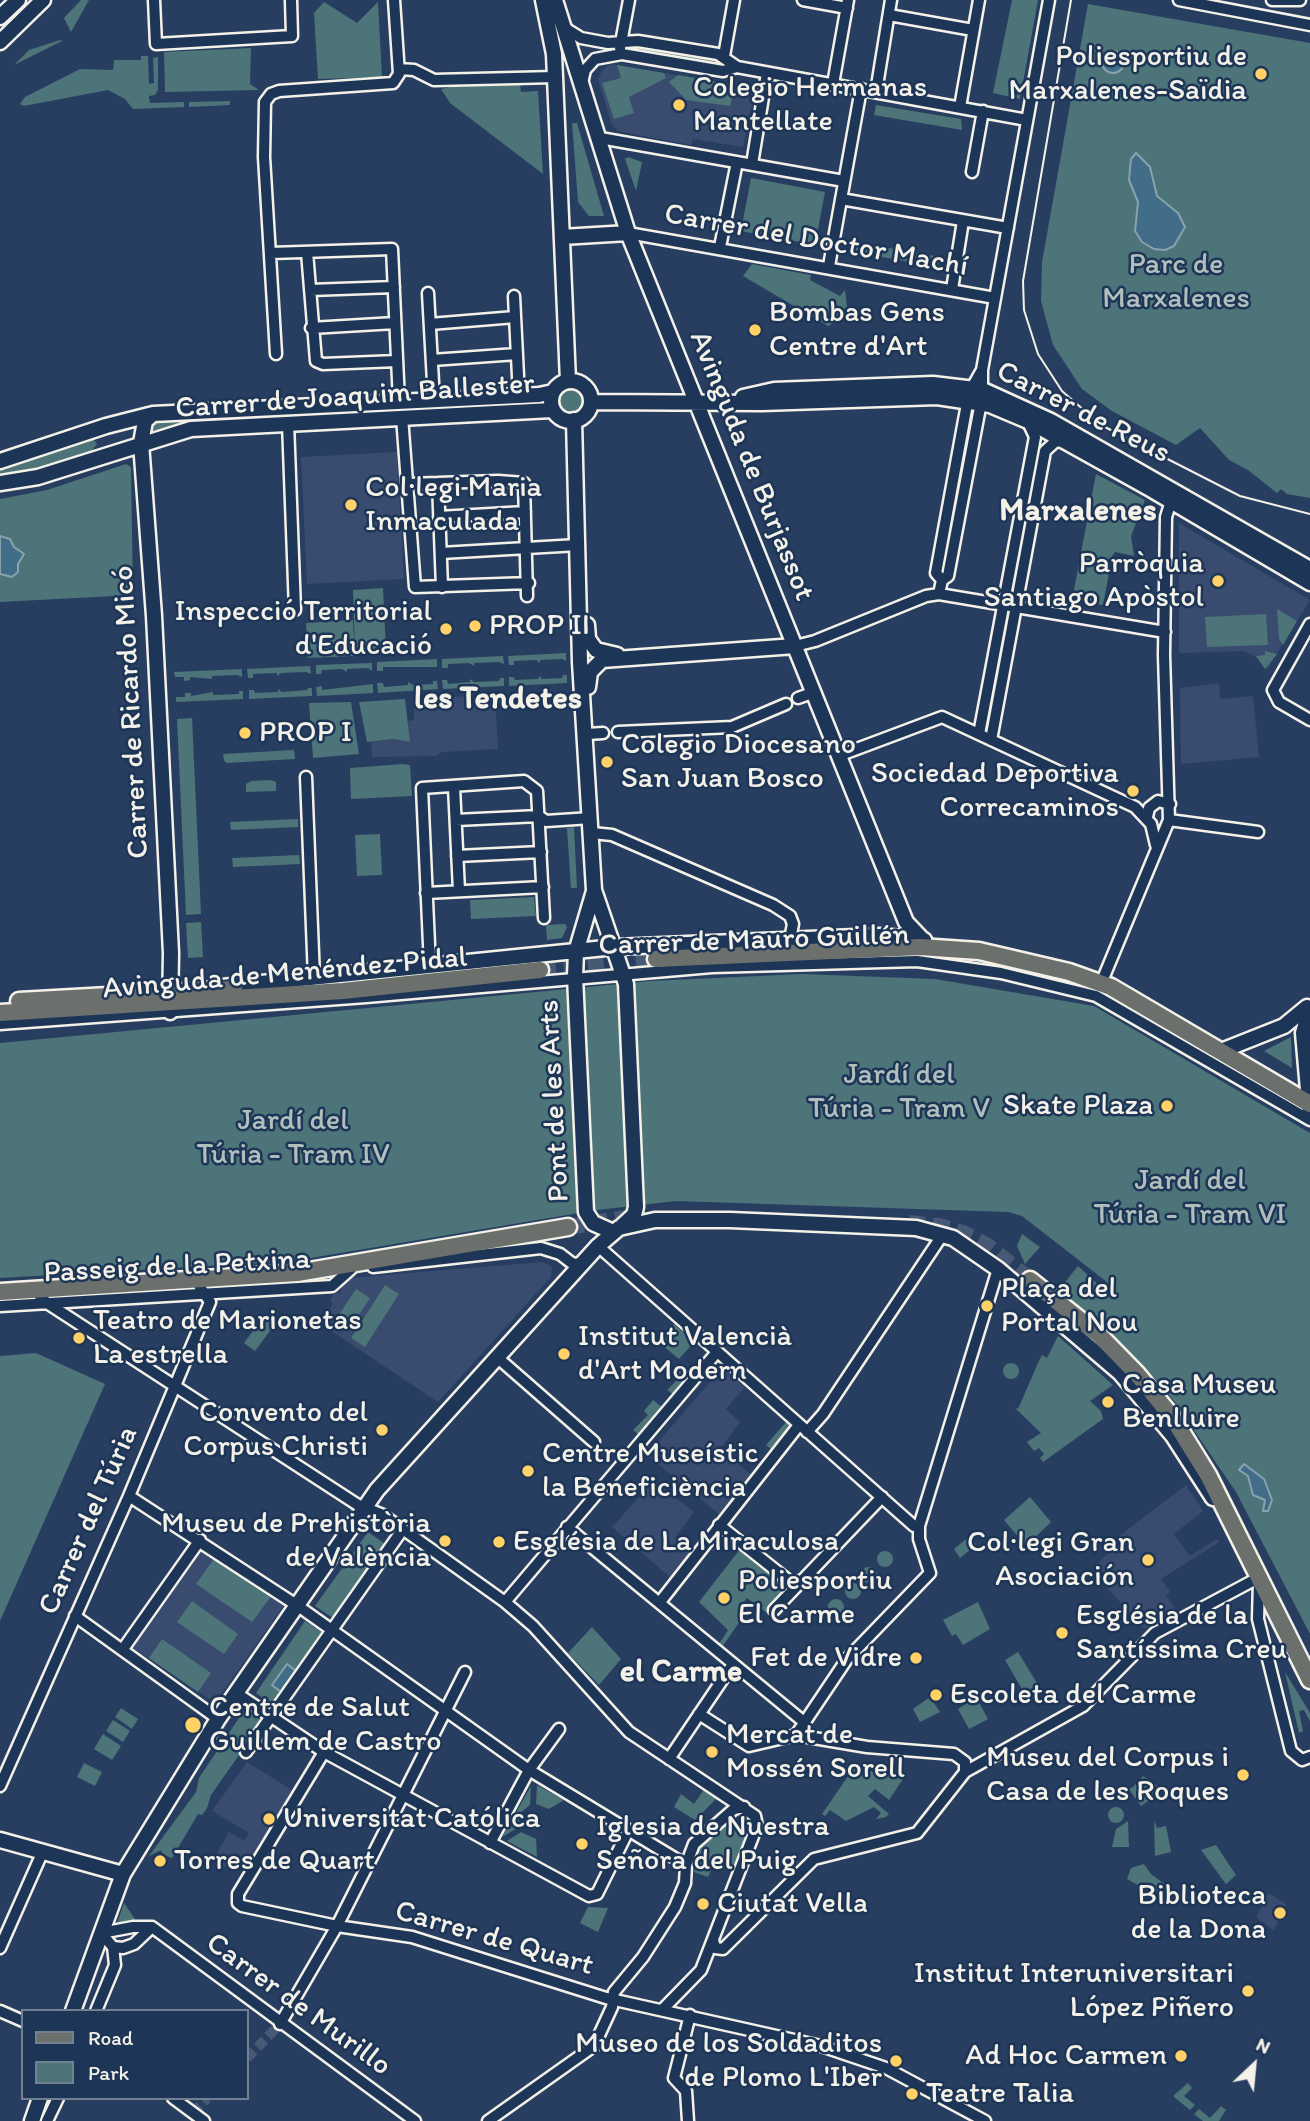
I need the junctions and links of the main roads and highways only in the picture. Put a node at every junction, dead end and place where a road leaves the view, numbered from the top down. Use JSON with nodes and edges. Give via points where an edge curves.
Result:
{"nodes":[{"id":1,"x":18,"y":0,"type":"edge"},
{"id":2,"x":43,"y":0,"type":"edge"},
{"id":3,"x":543,"y":0,"type":"edge"},
{"id":4,"x":555,"y":0,"type":"edge"},
{"id":5,"x":0,"y":17,"type":"edge"},
{"id":6,"x":0,"y":42,"type":"edge"},
{"id":7,"x":628,"y":233,"type":"junction"},
{"id":8,"x":562,"y":237,"type":"junction"},
{"id":9,"x":568,"y":381,"type":"junction"},
{"id":10,"x":552,"y":392,"type":"junction"},
{"id":11,"x":976,"y":395,"type":"junction"},
{"id":12,"x":698,"y":401,"type":"junction"},
{"id":13,"x":591,"y":402,"type":"junction"},
{"id":14,"x":400,"y":409,"type":"junction"},
{"id":15,"x":552,"y":410,"type":"junction"},
{"id":16,"x":153,"y":414,"type":"junction"},
{"id":17,"x":574,"y":421,"type":"junction"},
{"id":18,"x":84,"y":433,"type":"junction"},
{"id":19,"x":141,"y":443,"type":"junction"},
{"id":20,"x":94,"y":459,"type":"junction"},
{"id":21,"x":0,"y":461,"type":"edge"},
{"id":22,"x":0,"y":483,"type":"edge"},
{"id":23,"x":1310,"y":569,"type":"edge"},
{"id":24,"x":1310,"y":583,"type":"edge"},
{"id":25,"x":579,"y":616,"type":"junction"},
{"id":26,"x":795,"y":646,"type":"junction"},
{"id":27,"x":635,"y":656,"type":"junction"},
{"id":28,"x":587,"y":730,"type":"junction"},
{"id":29,"x":594,"y":890,"type":"junction"},
{"id":30,"x":923,"y":940,"type":"junction"},
{"id":31,"x":615,"y":947,"type":"junction"},
{"id":32,"x":945,"y":947,"type":"junction"},
{"id":33,"x":576,"y":952,"type":"junction"},
{"id":34,"x":656,"y":959,"type":"tunnel mouth"},
{"id":35,"x":540,"y":970,"type":"tunnel mouth"},
{"id":36,"x":431,"y":974,"type":"junction"},
{"id":37,"x":207,"y":989,"type":"junction"},
{"id":38,"x":0,"y":1002,"type":"edge"},
{"id":39,"x":170,"y":1002,"type":"junction"},
{"id":40,"x":1310,"y":1005,"type":"edge"},
{"id":41,"x":0,"y":1013,"type":"edge"},
{"id":42,"x":1221,"y":1051,"type":"junction"},
{"id":43,"x":1309,"y":1106,"type":"edge"},
{"id":44,"x":568,"y":1227,"type":"tunnel mouth"},
{"id":45,"x":616,"y":1230,"type":"junction"},
{"id":46,"x":1030,"y":1280,"type":"tunnel mouth"},
{"id":47,"x":0,"y":1292,"type":"edge"},
{"id":48,"x":1236,"y":1533,"type":"junction"},
{"id":49,"x":1310,"y":1680,"type":"edge"},
{"id":50,"x":0,"y":1840,"type":"edge"},
{"id":51,"x":123,"y":1874,"type":"junction"},
{"id":52,"x":74,"y":2009,"type":"edge"},
{"id":53,"x":39,"y":2100,"type":"edge"},
{"id":54,"x":32,"y":2121,"type":"edge"}],
"edges":[{"from":1,"to":5,"type":"main road"},
{"from":2,"to":6,"type":"main road"},
{"from":3,"to":8,"type":"main road","via":[[555,78]]},
{"from":4,"to":7,"type":"main road","name":"Avinguda de Burjassot"},
{"from":7,"to":8,"type":"main road"},
{"from":7,"to":12,"type":"main road","name":"Avinguda de Burjassot"},
{"from":8,"to":9,"type":"main road"},
{"from":9,"to":10,"type":"main road"},
{"from":9,"to":13,"type":"main road","via":[[587,389]]},
{"from":10,"to":14,"type":"main road","name":"Carrer de Joaquim Ballester","via":[[434,400]]},
{"from":10,"to":15,"type":"main road"},
{"from":11,"to":12,"type":"main road","name":"Carrer de Reus","via":[[933,384],[774,390],[727,401]]},
{"from":11,"to":23,"type":"main road","name":"Carrer de Reus","via":[[1028,408]]},
{"from":11,"to":24,"type":"main road","name":"Carrer de Reus"},
{"from":12,"to":13,"type":"main road","name":"Carrer de Reus"},
{"from":12,"to":26,"type":"main road","name":"Avinguda de Burjassot"},
{"from":13,"to":17,"type":"main road","via":[[587,412]]},
{"from":14,"to":15,"type":"main road","name":"Carrer de Joaquim Ballester"},
{"from":14,"to":16,"type":"main road","name":"Carrer de Joaquim Ballester"},
{"from":14,"to":19,"type":"main road","name":"Carrer de Joaquim Ballester","via":[[191,429]]},
{"from":15,"to":17,"type":"main road"},
{"from":16,"to":18,"type":"main road","name":"Carrer de Joaquim Ballester"},
{"from":16,"to":19,"type":"main road","name":"Carrer de Ricardo Micó","via":[[145,421]]},
{"from":17,"to":25,"type":"main road"},
{"from":18,"to":20,"type":"main road","via":[[100,440],[101,449]]},
{"from":18,"to":21,"type":"main road","name":"Carrer de Joaquim Ballester"},
{"from":19,"to":20,"type":"main road","name":"Carrer de Joaquim Ballester"},
{"from":19,"to":39,"type":"main road","name":"Carrer de Ricardo Micó","via":[[154,615]]},
{"from":20,"to":22,"type":"main road","name":"Carrer de Joaquim Ballester","via":[[38,478]]},
{"from":25,"to":27,"type":"main road","via":[[587,622],[588,639],[596,650]]},
{"from":25,"to":28,"type":"main road"},
{"from":26,"to":27,"type":"main road"},
{"from":26,"to":30,"type":"main road","name":"Avinguda de Burjassot","via":[[905,922]]},
{"from":27,"to":28,"type":"main road","via":[[595,663],[589,676]]},
{"from":28,"to":29,"type":"main road"},
{"from":29,"to":31,"type":"main road"},
{"from":29,"to":33,"type":"main road","name":"Pont de les Arts"},
{"from":30,"to":31,"type":"main road","name":"Carrer de Mauro Guillén","via":[[880,936]]},
{"from":30,"to":32,"type":"main road","name":"Carrer de Mauro Guillén"},
{"from":31,"to":33,"type":"main road","name":"Avinguda de Menéndez Pidal"},
{"from":31,"to":45,"type":"main road","via":[[625,978],[636,1205],[634,1215]]},
{"from":32,"to":34,"type":"main road","name":"Carrer de Mauro Guillén"},
{"from":32,"to":42,"type":"main road","via":[[991,954],[1101,991]]},
{"from":33,"to":36,"type":"main road","name":"Avinguda de Menéndez Pidal"},
{"from":33,"to":45,"type":"main road","name":"Pont de les Arts","via":[[586,1212],[593,1223]]},
{"from":35,"to":36,"type":"main road","name":"Avinguda de Menéndez Pidal"},
{"from":36,"to":37,"type":"main road","name":"Avinguda de Menéndez Pidal","via":[[314,978]]},
{"from":36,"to":37,"type":"main road","name":"Avinguda de Menéndez Pidal","via":[[268,989]]},
{"from":36,"to":39,"type":"main road","name":"Avinguda de Menéndez Pidal","via":[[343,991]]},
{"from":37,"to":39,"type":"main road","name":"Avinguda de Menéndez Pidal"},
{"from":38,"to":39,"type":"main road","name":"Avinguda de Menéndez Pidal"},
{"from":39,"to":41,"type":"main road","name":"Avinguda de Menéndez Pidal"},
{"from":40,"to":42,"type":"main road","via":[[1284,1026]]},
{"from":40,"to":43,"type":"main road","via":[[1303,1027]]},
{"from":42,"to":43,"type":"main road"},
{"from":44,"to":47,"type":"main road","name":"Passeig de la Petxina","via":[[298,1273]]},
{"from":45,"to":48,"type":"main road","via":[[681,1219],[916,1228],[943,1234],[998,1269],[1135,1390],[1173,1436]]},
{"from":45,"to":51,"type":"main road","via":[[377,1490],[218,1719]]},
{"from":46,"to":48,"type":"main road","via":[[1099,1335],[1159,1400],[1196,1454]]},
{"from":48,"to":49,"type":"main road"},
{"from":50,"to":51,"type":"main road"},
{"from":51,"to":52,"type":"main road"},
{"from":53,"to":54,"type":"main road"}]}
